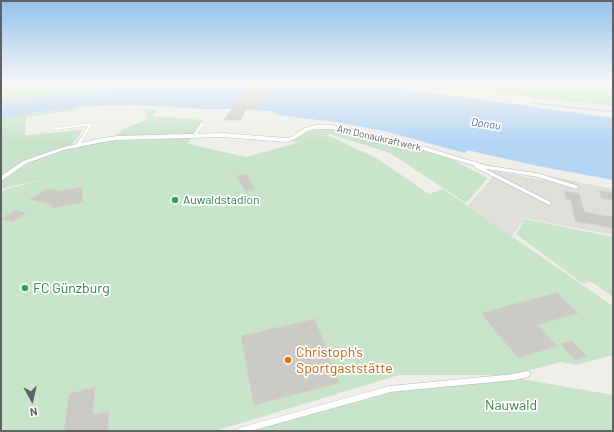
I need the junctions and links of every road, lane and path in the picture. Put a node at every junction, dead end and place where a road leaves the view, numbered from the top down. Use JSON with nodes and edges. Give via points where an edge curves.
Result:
{"nodes":[{"id":1,"x":202,"y":124,"type":"dead end"},
{"id":2,"x":55,"y":129,"type":"dead end"},
{"id":3,"x":194,"y":136,"type":"junction"},
{"id":4,"x":77,"y":146,"type":"junction"},
{"id":5,"x":469,"y":162,"type":"junction"},
{"id":6,"x":1,"y":179,"type":"edge"},
{"id":7,"x":576,"y":187,"type":"dead end"},
{"id":8,"x":549,"y":203,"type":"dead end"},
{"id":9,"x":527,"y":374,"type":"dead end"},
{"id":10,"x":240,"y":431,"type":"edge"}],
"edges":[{"from":1,"to":3,"type":"lane"},
{"from":2,"to":4,"type":"lane","via":[[91,124]]},
{"from":3,"to":4,"type":"street","name":"Am Donaukraftwerk","via":[[117,138]]},
{"from":3,"to":5,"type":"street","name":"Am Donaukraftwerk","via":[[222,135],[286,140],[307,129],[331,127],[402,142]]},
{"from":4,"to":6,"type":"street","name":"Am Donaukraftwerk","via":[[25,162]]},
{"from":5,"to":7,"type":"lane","name":"Am Donaukraftwerk","via":[[537,175]]},
{"from":5,"to":8,"type":"lane","name":"Am Donaukraftwerk"},
{"from":9,"to":10,"type":"lane","via":[[390,388]]}]}
